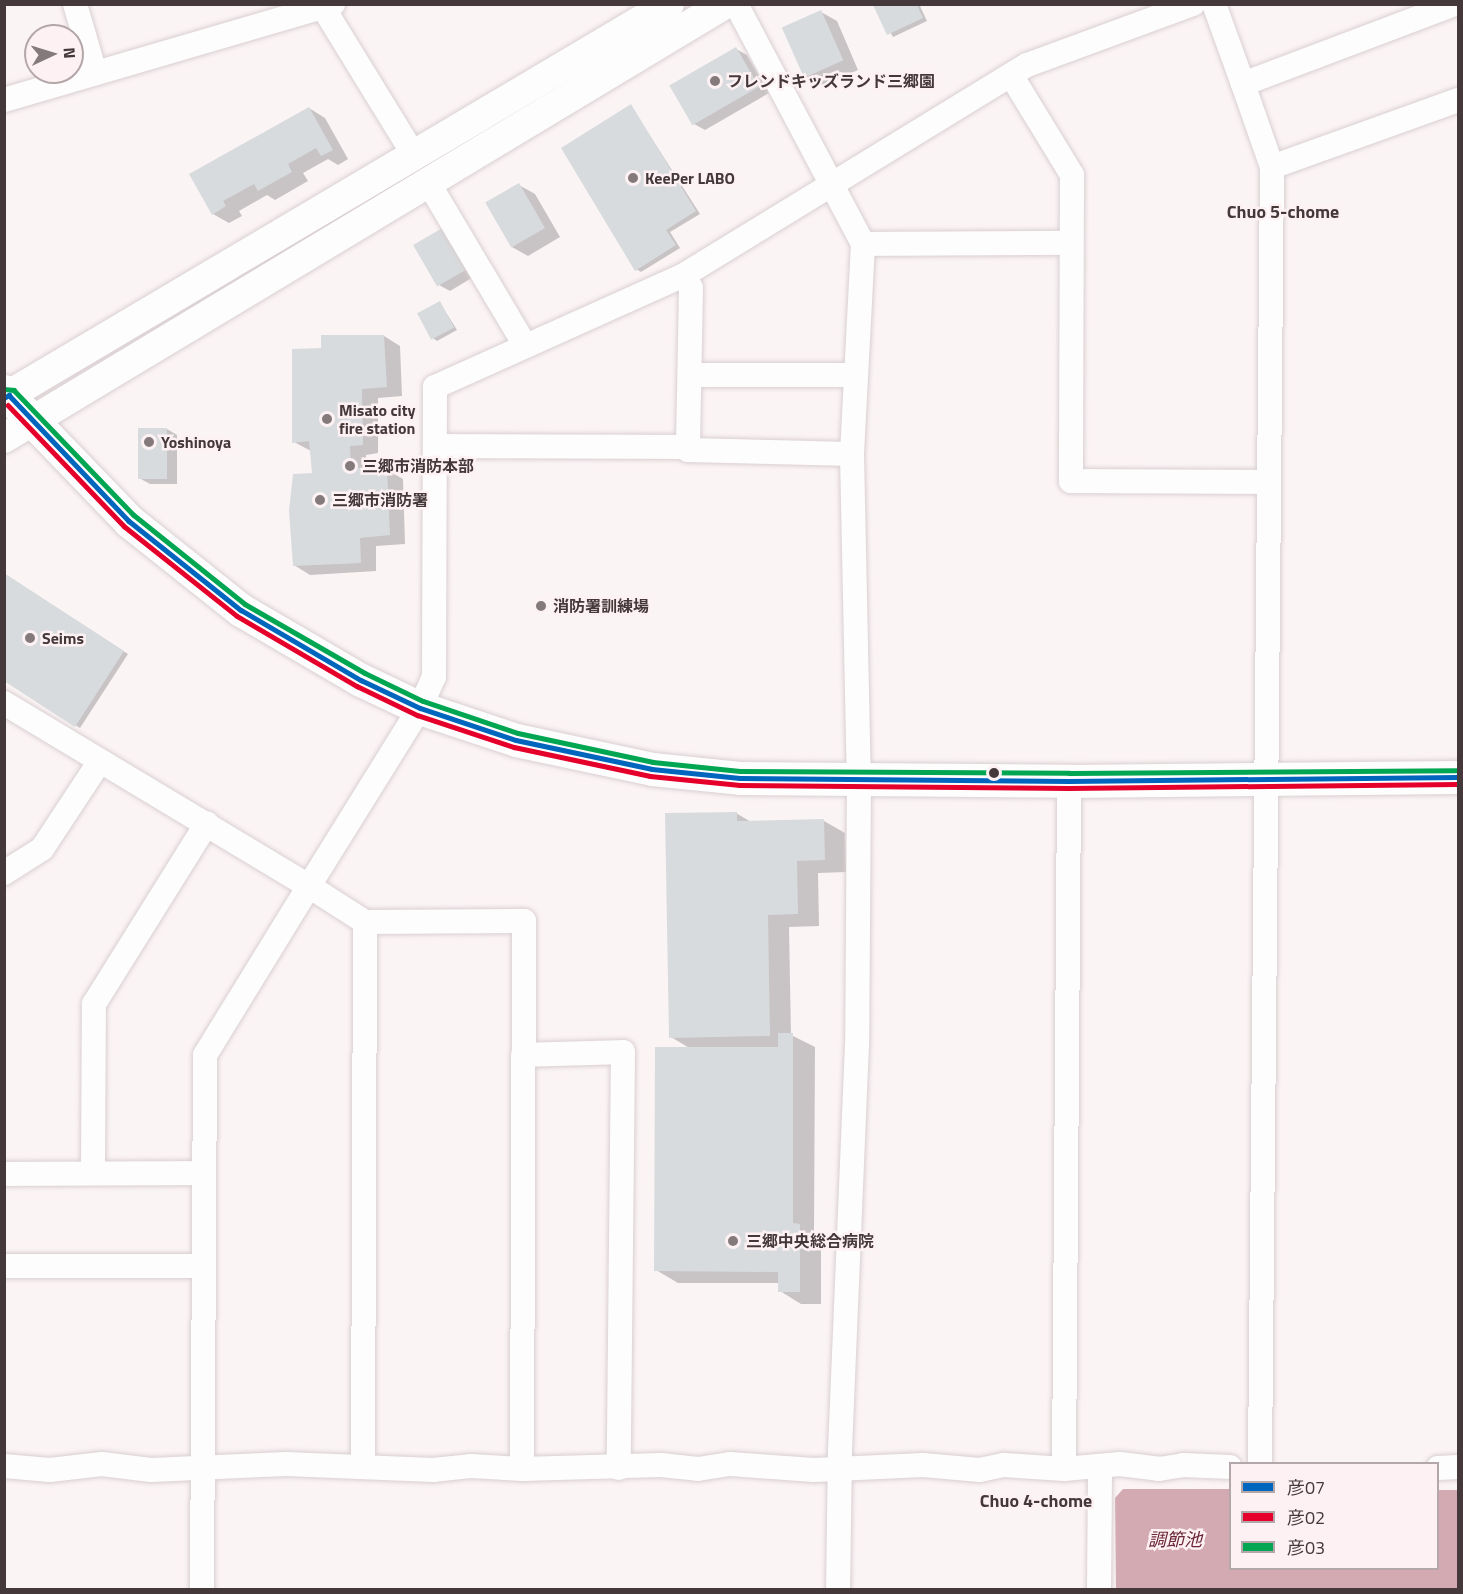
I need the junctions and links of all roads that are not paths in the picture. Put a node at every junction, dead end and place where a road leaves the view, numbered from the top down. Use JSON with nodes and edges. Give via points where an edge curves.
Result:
{"nodes":[{"id":1,"x":75,"y":4,"type":"edge"},
{"id":2,"x":669,"y":4,"type":"edge"},
{"id":3,"x":725,"y":4,"type":"edge"},
{"id":4,"x":736,"y":4,"type":"edge"},
{"id":5,"x":1194,"y":4,"type":"edge"},
{"id":6,"x":1214,"y":4,"type":"edge"},
{"id":7,"x":1455,"y":4,"type":"edge"},
{"id":8,"x":325,"y":6,"type":"edge"},
{"id":9,"x":95,"y":73,"type":"junction"},
{"id":10,"x":1011,"y":75,"type":"junction"},
{"id":11,"x":1243,"y":84,"type":"junction"},
{"id":12,"x":4,"y":100,"type":"edge"},
{"id":13,"x":1458,"y":100,"type":"edge"},
{"id":14,"x":414,"y":154,"type":"junction"},
{"id":15,"x":1272,"y":167,"type":"junction"},
{"id":16,"x":428,"y":182,"type":"junction"},
{"id":17,"x":832,"y":183,"type":"junction"},
{"id":18,"x":1071,"y":243,"type":"junction"},
{"id":19,"x":863,"y":244,"type":"junction"},
{"id":20,"x":684,"y":275,"type":"junction"},
{"id":21,"x":524,"y":344,"type":"junction"},
{"id":22,"x":690,"y":375,"type":"junction"},
{"id":23,"x":855,"y":375,"type":"junction"},
{"id":24,"x":6,"y":394,"type":"edge"},
{"id":25,"x":33,"y":422,"type":"junction"},
{"id":26,"x":4,"y":438,"type":"edge"},
{"id":27,"x":435,"y":446,"type":"junction"},
{"id":28,"x":688,"y":447,"type":"junction"},
{"id":29,"x":852,"y":454,"type":"junction"},
{"id":30,"x":1269,"y":482,"type":"junction"},
{"id":31,"x":4,"y":703,"type":"edge"},
{"id":32,"x":420,"y":708,"type":"junction"},
{"id":33,"x":100,"y":761,"type":"junction"},
{"id":34,"x":1458,"y":777,"type":"edge"},
{"id":35,"x":1268,"y":778,"type":"junction"},
{"id":36,"x":859,"y":781,"type":"junction"},
{"id":37,"x":1069,"y":781,"type":"junction"},
{"id":38,"x":207,"y":823,"type":"junction"},
{"id":39,"x":4,"y":873,"type":"edge"},
{"id":40,"x":309,"y":886,"type":"junction"},
{"id":41,"x":365,"y":922,"type":"junction"},
{"id":42,"x":524,"y":1055,"type":"junction"},
{"id":43,"x":93,"y":1173,"type":"junction"},
{"id":44,"x":203,"y":1173,"type":"junction"},
{"id":45,"x":4,"y":1174,"type":"edge"},
{"id":46,"x":4,"y":1266,"type":"edge"},
{"id":47,"x":204,"y":1266,"type":"junction"},
{"id":48,"x":1260,"y":1462,"type":"edge"},
{"id":49,"x":4,"y":1466,"type":"edge"},
{"id":50,"x":203,"y":1466,"type":"junction"},
{"id":51,"x":363,"y":1466,"type":"junction"},
{"id":52,"x":1100,"y":1466,"type":"junction"},
{"id":53,"x":619,"y":1467,"type":"junction"},
{"id":54,"x":1229,"y":1467,"type":"edge"},
{"id":55,"x":1458,"y":1467,"type":"edge"},
{"id":56,"x":1439,"y":1468,"type":"edge"},
{"id":57,"x":522,"y":1469,"type":"junction"},
{"id":58,"x":839,"y":1469,"type":"junction"},
{"id":59,"x":1064,"y":1469,"type":"junction"},
{"id":60,"x":202,"y":1590,"type":"edge"},
{"id":61,"x":838,"y":1590,"type":"edge"},
{"id":62,"x":1099,"y":1590,"type":"edge"}],
"edges":[{"from":1,"to":9,"type":"street"},
{"from":2,"to":14,"type":"street"},
{"from":3,"to":16,"type":"street"},
{"from":4,"to":17,"type":"street"},
{"from":5,"to":10,"type":"street","via":[[1027,65]]},
{"from":6,"to":11,"type":"street"},
{"from":7,"to":11,"type":"street"},
{"from":8,"to":9,"type":"street"},
{"from":8,"to":14,"type":"street"},
{"from":9,"to":12,"type":"street"},
{"from":10,"to":17,"type":"street"},
{"from":10,"to":18,"type":"street","via":[[1072,175]]},
{"from":11,"to":15,"type":"street"},
{"from":13,"to":15,"type":"street"},
{"from":14,"to":24,"type":"street"},
{"from":15,"to":30,"type":"street"},
{"from":16,"to":21,"type":"street"},
{"from":16,"to":25,"type":"street"},
{"from":17,"to":19,"type":"street"},
{"from":17,"to":20,"type":"street"},
{"from":18,"to":19,"type":"street"},
{"from":18,"to":30,"type":"street","via":[[1071,481]]},
{"from":19,"to":23,"type":"street"},
{"from":20,"to":21,"type":"street"},
{"from":20,"to":22,"type":"street","via":[[691,288]]},
{"from":21,"to":27,"type":"street","via":[[435,387]]},
{"from":22,"to":23,"type":"street"},
{"from":22,"to":28,"type":"street"},
{"from":23,"to":29,"type":"street"},
{"from":24,"to":25,"type":"main road"},
{"from":25,"to":26,"type":"street"},
{"from":25,"to":32,"type":"main road","via":[[129,521],[223,597],[292,643]]},
{"from":27,"to":28,"type":"street"},
{"from":27,"to":32,"type":"street","via":[[434,677]]},
{"from":28,"to":29,"type":"street"},
{"from":29,"to":36,"type":"street"},
{"from":30,"to":35,"type":"street"},
{"from":31,"to":33,"type":"street"},
{"from":32,"to":36,"type":"main road","via":[[516,740],[652,769],[740,778]]},
{"from":32,"to":40,"type":"street"},
{"from":33,"to":38,"type":"street"},
{"from":33,"to":39,"type":"street","via":[[42,849]]},
{"from":34,"to":35,"type":"main road"},
{"from":35,"to":37,"type":"main road"},
{"from":35,"to":48,"type":"street"},
{"from":36,"to":37,"type":"main road"},
{"from":36,"to":58,"type":"street","via":[[857,1044]]},
{"from":37,"to":59,"type":"street"},
{"from":38,"to":40,"type":"street"},
{"from":38,"to":43,"type":"street","via":[[94,1004]]},
{"from":40,"to":41,"type":"street"},
{"from":40,"to":44,"type":"street","via":[[205,1055]]},
{"from":41,"to":42,"type":"street","via":[[524,921]]},
{"from":41,"to":51,"type":"street"},
{"from":42,"to":53,"type":"street","via":[[623,1052]]},
{"from":42,"to":57,"type":"street"},
{"from":43,"to":44,"type":"street"},
{"from":43,"to":45,"type":"street"},
{"from":44,"to":47,"type":"street"},
{"from":46,"to":47,"type":"street"},
{"from":47,"to":50,"type":"street"},
{"from":49,"to":50,"type":"street","via":[[50,1470],[102,1464],[151,1470]]},
{"from":50,"to":51,"type":"street"},
{"from":50,"to":60,"type":"street"},
{"from":51,"to":57,"type":"street"},
{"from":52,"to":54,"type":"street"},
{"from":52,"to":59,"type":"street"},
{"from":52,"to":62,"type":"street"},
{"from":53,"to":57,"type":"street","via":[[562,1465]]},
{"from":53,"to":58,"type":"street","via":[[661,1465],[698,1469],[745,1464]]},
{"from":55,"to":56,"type":"street"},
{"from":58,"to":59,"type":"street","via":[[923,1465],[980,1470],[1021,1465]]},
{"from":58,"to":61,"type":"street"}]}
